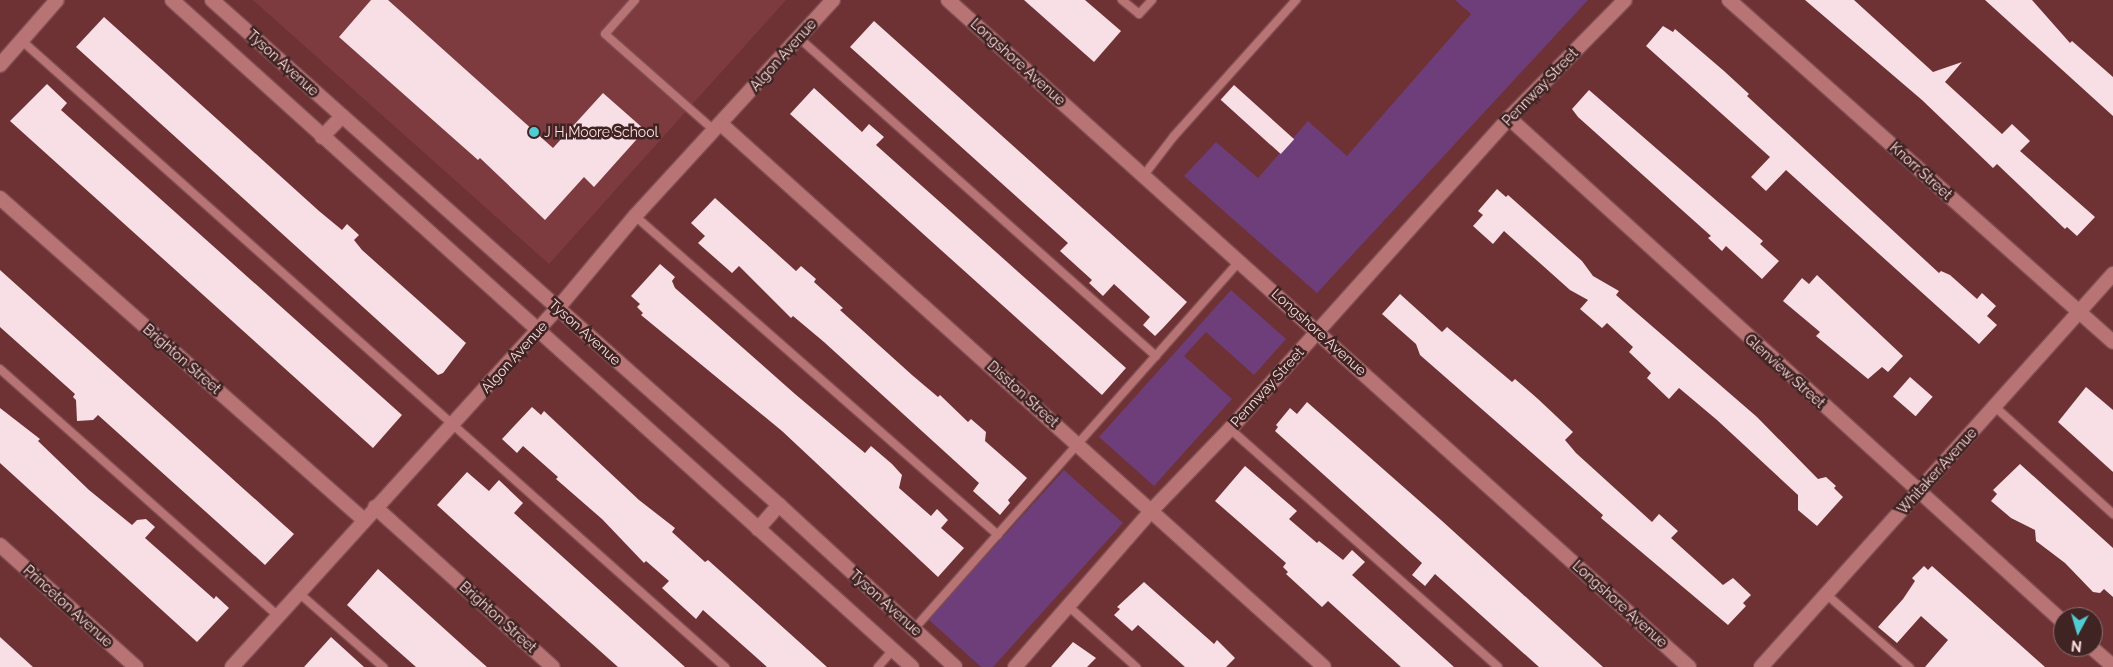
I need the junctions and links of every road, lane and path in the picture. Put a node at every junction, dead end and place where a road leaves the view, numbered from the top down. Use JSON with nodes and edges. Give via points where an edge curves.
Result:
{"nodes":[{"id":1,"x":57,"y":0,"type":"edge"},
{"id":2,"x":172,"y":0,"type":"edge"},
{"id":3,"x":212,"y":0,"type":"edge"},
{"id":4,"x":635,"y":0,"type":"edge"},
{"id":5,"x":833,"y":0,"type":"edge"},
{"id":6,"x":948,"y":0,"type":"edge"},
{"id":7,"x":1122,"y":0,"type":"edge"},
{"id":8,"x":1152,"y":0,"type":"edge"},
{"id":9,"x":1296,"y":0,"type":"edge"},
{"id":10,"x":1625,"y":0,"type":"edge"},
{"id":11,"x":1729,"y":0,"type":"edge"},
{"id":12,"x":799,"y":38,"type":"junction"},
{"id":13,"x":22,"y":40,"type":"junction"},
{"id":14,"x":0,"y":65,"type":"edge"},
{"id":15,"x":342,"y":116,"type":"junction"},
{"id":16,"x":1509,"y":118,"type":"junction"},
{"id":17,"x":718,"y":127,"type":"junction"},
{"id":18,"x":322,"y":137,"type":"junction"},
{"id":19,"x":1144,"y":175,"type":"junction"},
{"id":20,"x":0,"y":198,"type":"edge"},
{"id":21,"x":635,"y":216,"type":"junction"},
{"id":22,"x":1240,"y":260,"type":"junction"},
{"id":23,"x":2113,"y":274,"type":"edge"},
{"id":24,"x":558,"y":308,"type":"junction"},
{"id":25,"x":2079,"y":312,"type":"junction"},
{"id":26,"x":1318,"y":330,"type":"junction"},
{"id":27,"x":537,"y":332,"type":"junction"},
{"id":28,"x":2113,"y":342,"type":"edge"},
{"id":29,"x":1156,"y":356,"type":"junction"},
{"id":30,"x":0,"y":369,"type":"edge"},
{"id":31,"x":1994,"y":406,"type":"junction"},
{"id":32,"x":452,"y":425,"type":"junction"},
{"id":33,"x":1230,"y":429,"type":"junction"},
{"id":34,"x":1078,"y":444,"type":"junction"},
{"id":35,"x":1918,"y":492,"type":"junction"},
{"id":36,"x":779,"y":505,"type":"junction"},
{"id":37,"x":375,"y":507,"type":"junction"},
{"id":38,"x":1151,"y":511,"type":"junction"},
{"id":39,"x":2113,"y":514,"type":"edge"},
{"id":40,"x":364,"y":520,"type":"junction"},
{"id":41,"x":758,"y":529,"type":"junction"},
{"id":42,"x":998,"y":534,"type":"junction"},
{"id":43,"x":0,"y":545,"type":"edge"},
{"id":44,"x":300,"y":594,"type":"junction"},
{"id":45,"x":1826,"y":594,"type":"junction"},
{"id":46,"x":1067,"y":606,"type":"junction"},
{"id":47,"x":2053,"y":613,"type":"edge"},
{"id":48,"x":278,"y":617,"type":"junction"},
{"id":49,"x":914,"y":629,"type":"junction"},
{"id":50,"x":894,"y":650,"type":"junction"},
{"id":51,"x":2103,"y":657,"type":"edge"},
{"id":52,"x":2113,"y":666,"type":"edge"},
{"id":53,"x":136,"y":667,"type":"edge"},
{"id":54,"x":232,"y":667,"type":"edge"},
{"id":55,"x":383,"y":667,"type":"edge"},
{"id":56,"x":553,"y":667,"type":"edge"},
{"id":57,"x":725,"y":667,"type":"edge"},
{"id":58,"x":878,"y":667,"type":"edge"},
{"id":59,"x":912,"y":667,"type":"edge"},
{"id":60,"x":955,"y":667,"type":"edge"},
{"id":61,"x":1015,"y":667,"type":"edge"},
{"id":62,"x":1136,"y":667,"type":"edge"},
{"id":63,"x":1324,"y":667,"type":"edge"},
{"id":64,"x":1498,"y":667,"type":"edge"},
{"id":65,"x":1689,"y":667,"type":"edge"},
{"id":66,"x":1760,"y":667,"type":"edge"},
{"id":67,"x":1908,"y":667,"type":"edge"}],
"edges":[{"from":1,"to":13,"type":"street"},
{"from":2,"to":18,"type":"street","name":"Tyson Avenue"},
{"from":3,"to":15,"type":"street","name":"Tyson Avenue"},
{"from":4,"to":17,"type":"lane","via":[[605,34],[660,83]]},
{"from":5,"to":12,"type":"street","name":"Algon Avenue"},
{"from":6,"to":19,"type":"street","name":"Longshore Avenue"},
{"from":7,"to":8,"type":"lane","via":[[1139,14]]},
{"from":9,"to":19,"type":"lane","via":[[1174,136]]},
{"from":10,"to":16,"type":"street","name":"Pennway Street"},
{"from":11,"to":25,"type":"street","name":"Knorr Street"},
{"from":12,"to":17,"type":"street","name":"Algon Avenue"},
{"from":12,"to":29,"type":"lane"},
{"from":13,"to":14,"type":"street"},
{"from":13,"to":32,"type":"lane"},
{"from":15,"to":18,"type":"street"},
{"from":15,"to":24,"type":"street","name":"Tyson Avenue"},
{"from":16,"to":26,"type":"street","name":"Pennway Street"},
{"from":16,"to":35,"type":"street","name":"Glenview Street"},
{"from":17,"to":21,"type":"street","name":"Algon Avenue"},
{"from":17,"to":34,"type":"street","name":"Disston Street"},
{"from":18,"to":27,"type":"street","name":"Tyson Avenue"},
{"from":19,"to":22,"type":"street","name":"Longshore Avenue"},
{"from":20,"to":40,"type":"street","name":"Brighton Street"},
{"from":21,"to":24,"type":"street","name":"Algon Avenue"},
{"from":21,"to":42,"type":"lane"},
{"from":22,"to":26,"type":"street","name":"Longshore Avenue"},
{"from":22,"to":29,"type":"lane"},
{"from":23,"to":25,"type":"street","name":"Whitaker Avenue"},
{"from":24,"to":27,"type":"street","name":"Algon Avenue"},
{"from":24,"to":36,"type":"street","name":"Tyson Avenue"},
{"from":25,"to":28,"type":"street","name":"Knorr Street"},
{"from":25,"to":31,"type":"street","name":"Whitaker Avenue"},
{"from":26,"to":33,"type":"street","name":"Pennway Street"},
{"from":26,"to":65,"type":"street","name":"Longshore Avenue"},
{"from":27,"to":32,"type":"street","name":"Algon Avenue"},
{"from":27,"to":41,"type":"street","name":"Tyson Avenue"},
{"from":29,"to":34,"type":"lane"},
{"from":30,"to":48,"type":"lane"},
{"from":31,"to":35,"type":"street","name":"Whitaker Avenue"},
{"from":31,"to":39,"type":"lane"},
{"from":32,"to":37,"type":"street","name":"Algon Avenue"},
{"from":32,"to":57,"type":"lane"},
{"from":33,"to":38,"type":"street","name":"Pennway Street"},
{"from":33,"to":64,"type":"lane"},
{"from":34,"to":38,"type":"street","name":"Disston Street"},
{"from":34,"to":42,"type":"lane"},
{"from":35,"to":45,"type":"street","name":"Whitaker Avenue"},
{"from":35,"to":47,"type":"street","name":"Glenview Street"},
{"from":36,"to":41,"type":"street"},
{"from":36,"to":49,"type":"street","name":"Tyson Avenue"},
{"from":37,"to":40,"type":"street","name":"Algon Avenue"},
{"from":37,"to":56,"type":"street","name":"Brighton Street"},
{"from":38,"to":46,"type":"street","name":"Pennway Street"},
{"from":38,"to":63,"type":"street","name":"Disston Street"},
{"from":40,"to":44,"type":"street","name":"Algon Avenue"},
{"from":41,"to":50,"type":"street","name":"Tyson Avenue"},
{"from":42,"to":49,"type":"lane"},
{"from":43,"to":53,"type":"street","name":"Princeton Avenue"},
{"from":44,"to":48,"type":"street","name":"Algon Avenue"},
{"from":44,"to":55,"type":"lane"},
{"from":45,"to":66,"type":"street","name":"Whitaker Avenue"},
{"from":45,"to":67,"type":"lane"},
{"from":46,"to":61,"type":"street","name":"Pennway Street"},
{"from":46,"to":62,"type":"lane"},
{"from":48,"to":54,"type":"street","name":"Algon Avenue"},
{"from":49,"to":60,"type":"street","name":"Tyson Avenue"},
{"from":50,"to":58,"type":"lane"},
{"from":50,"to":59,"type":"street","name":"Tyson Avenue"},
{"from":51,"to":52,"type":"street"}]}
